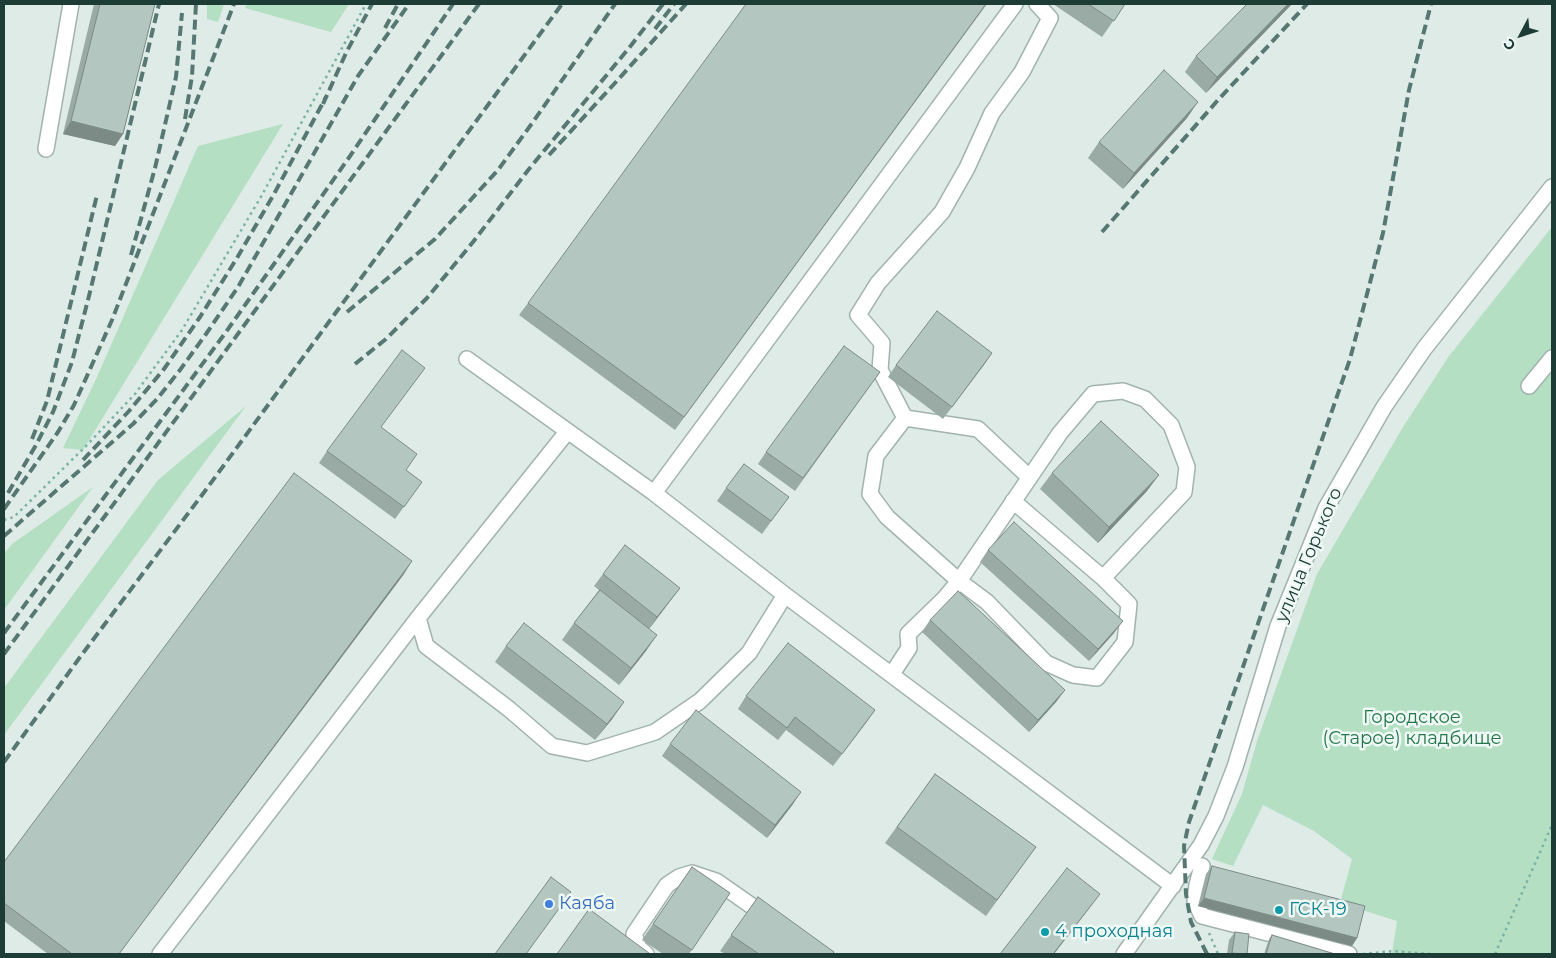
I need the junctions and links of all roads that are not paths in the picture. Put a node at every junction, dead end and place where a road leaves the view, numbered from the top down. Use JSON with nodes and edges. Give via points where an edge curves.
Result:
{"nodes":[{"id":1,"x":70,"y":4,"type":"edge"},
{"id":2,"x":1015,"y":4,"type":"edge"},
{"id":3,"x":1037,"y":4,"type":"edge"},
{"id":4,"x":46,"y":149,"type":"dead end"},
{"id":5,"x":1552,"y":187,"type":"edge"},
{"id":6,"x":1552,"y":358,"type":"edge"},
{"id":7,"x":467,"y":359,"type":"dead end"},
{"id":8,"x":1529,"y":386,"type":"dead end"},
{"id":9,"x":905,"y":418,"type":"junction"},
{"id":10,"x":567,"y":432,"type":"junction"},
{"id":11,"x":1030,"y":477,"type":"junction"},
{"id":12,"x":654,"y":493,"type":"junction"},
{"id":13,"x":1013,"y":501,"type":"junction"},
{"id":14,"x":1104,"y":578,"type":"junction"},
{"id":15,"x":959,"y":581,"type":"junction"},
{"id":16,"x":785,"y":595,"type":"junction"},
{"id":17,"x":418,"y":618,"type":"junction"},
{"id":18,"x":892,"y":674,"type":"junction"},
{"id":19,"x":1202,"y":866,"type":"junction"},
{"id":20,"x":1173,"y":886,"type":"junction"},
{"id":21,"x":784,"y":929,"type":"edge"},
{"id":22,"x":160,"y":954,"type":"edge"},
{"id":23,"x":646,"y":954,"type":"edge"},
{"id":24,"x":1124,"y":954,"type":"edge"},
{"id":25,"x":1350,"y":954,"type":"edge"}],
"edges":[{"from":1,"to":4,"type":"street"},
{"from":2,"to":12,"type":"street"},
{"from":3,"to":9,"type":"street","via":[[1050,18],[1022,72],[992,114],[942,212],[878,283],[858,315],[882,343],[880,370]]},
{"from":5,"to":19,"type":"street","name":"улица Горького","via":[[1424,349],[1384,408],[1326,508],[1278,626],[1235,767],[1201,846]]},
{"from":6,"to":8,"type":"street"},
{"from":7,"to":10,"type":"street"},
{"from":9,"to":11,"type":"street","via":[[978,429]]},
{"from":9,"to":15,"type":"street","via":[[876,456],[870,494],[887,516]]},
{"from":10,"to":12,"type":"street"},
{"from":10,"to":17,"type":"street"},
{"from":11,"to":13,"type":"street"},
{"from":11,"to":14,"type":"street","via":[[1060,433],[1093,394],[1123,391],[1145,398],[1171,426],[1187,468],[1184,492]]},
{"from":12,"to":16,"type":"street"},
{"from":13,"to":14,"type":"street"},
{"from":13,"to":15,"type":"street"},
{"from":14,"to":15,"type":"street","via":[[1129,604],[1124,642],[1097,678],[1073,675],[1046,663],[987,602]]},
{"from":15,"to":18,"type":"street","via":[[908,634],[909,648]]},
{"from":16,"to":17,"type":"street","via":[[748,653],[700,701],[655,732],[587,753],[552,746],[426,646]]},
{"from":16,"to":18,"type":"street"},
{"from":17,"to":22,"type":"street"},
{"from":18,"to":20,"type":"street"},
{"from":19,"to":20,"type":"street","name":"улица Горького"},
{"from":19,"to":25,"type":"street","via":[[1195,901],[1202,916]]},
{"from":20,"to":24,"type":"street","name":"улица Горького"},
{"from":21,"to":23,"type":"street","via":[[716,881],[692,873],[667,884],[634,934],[639,948]]}]}
